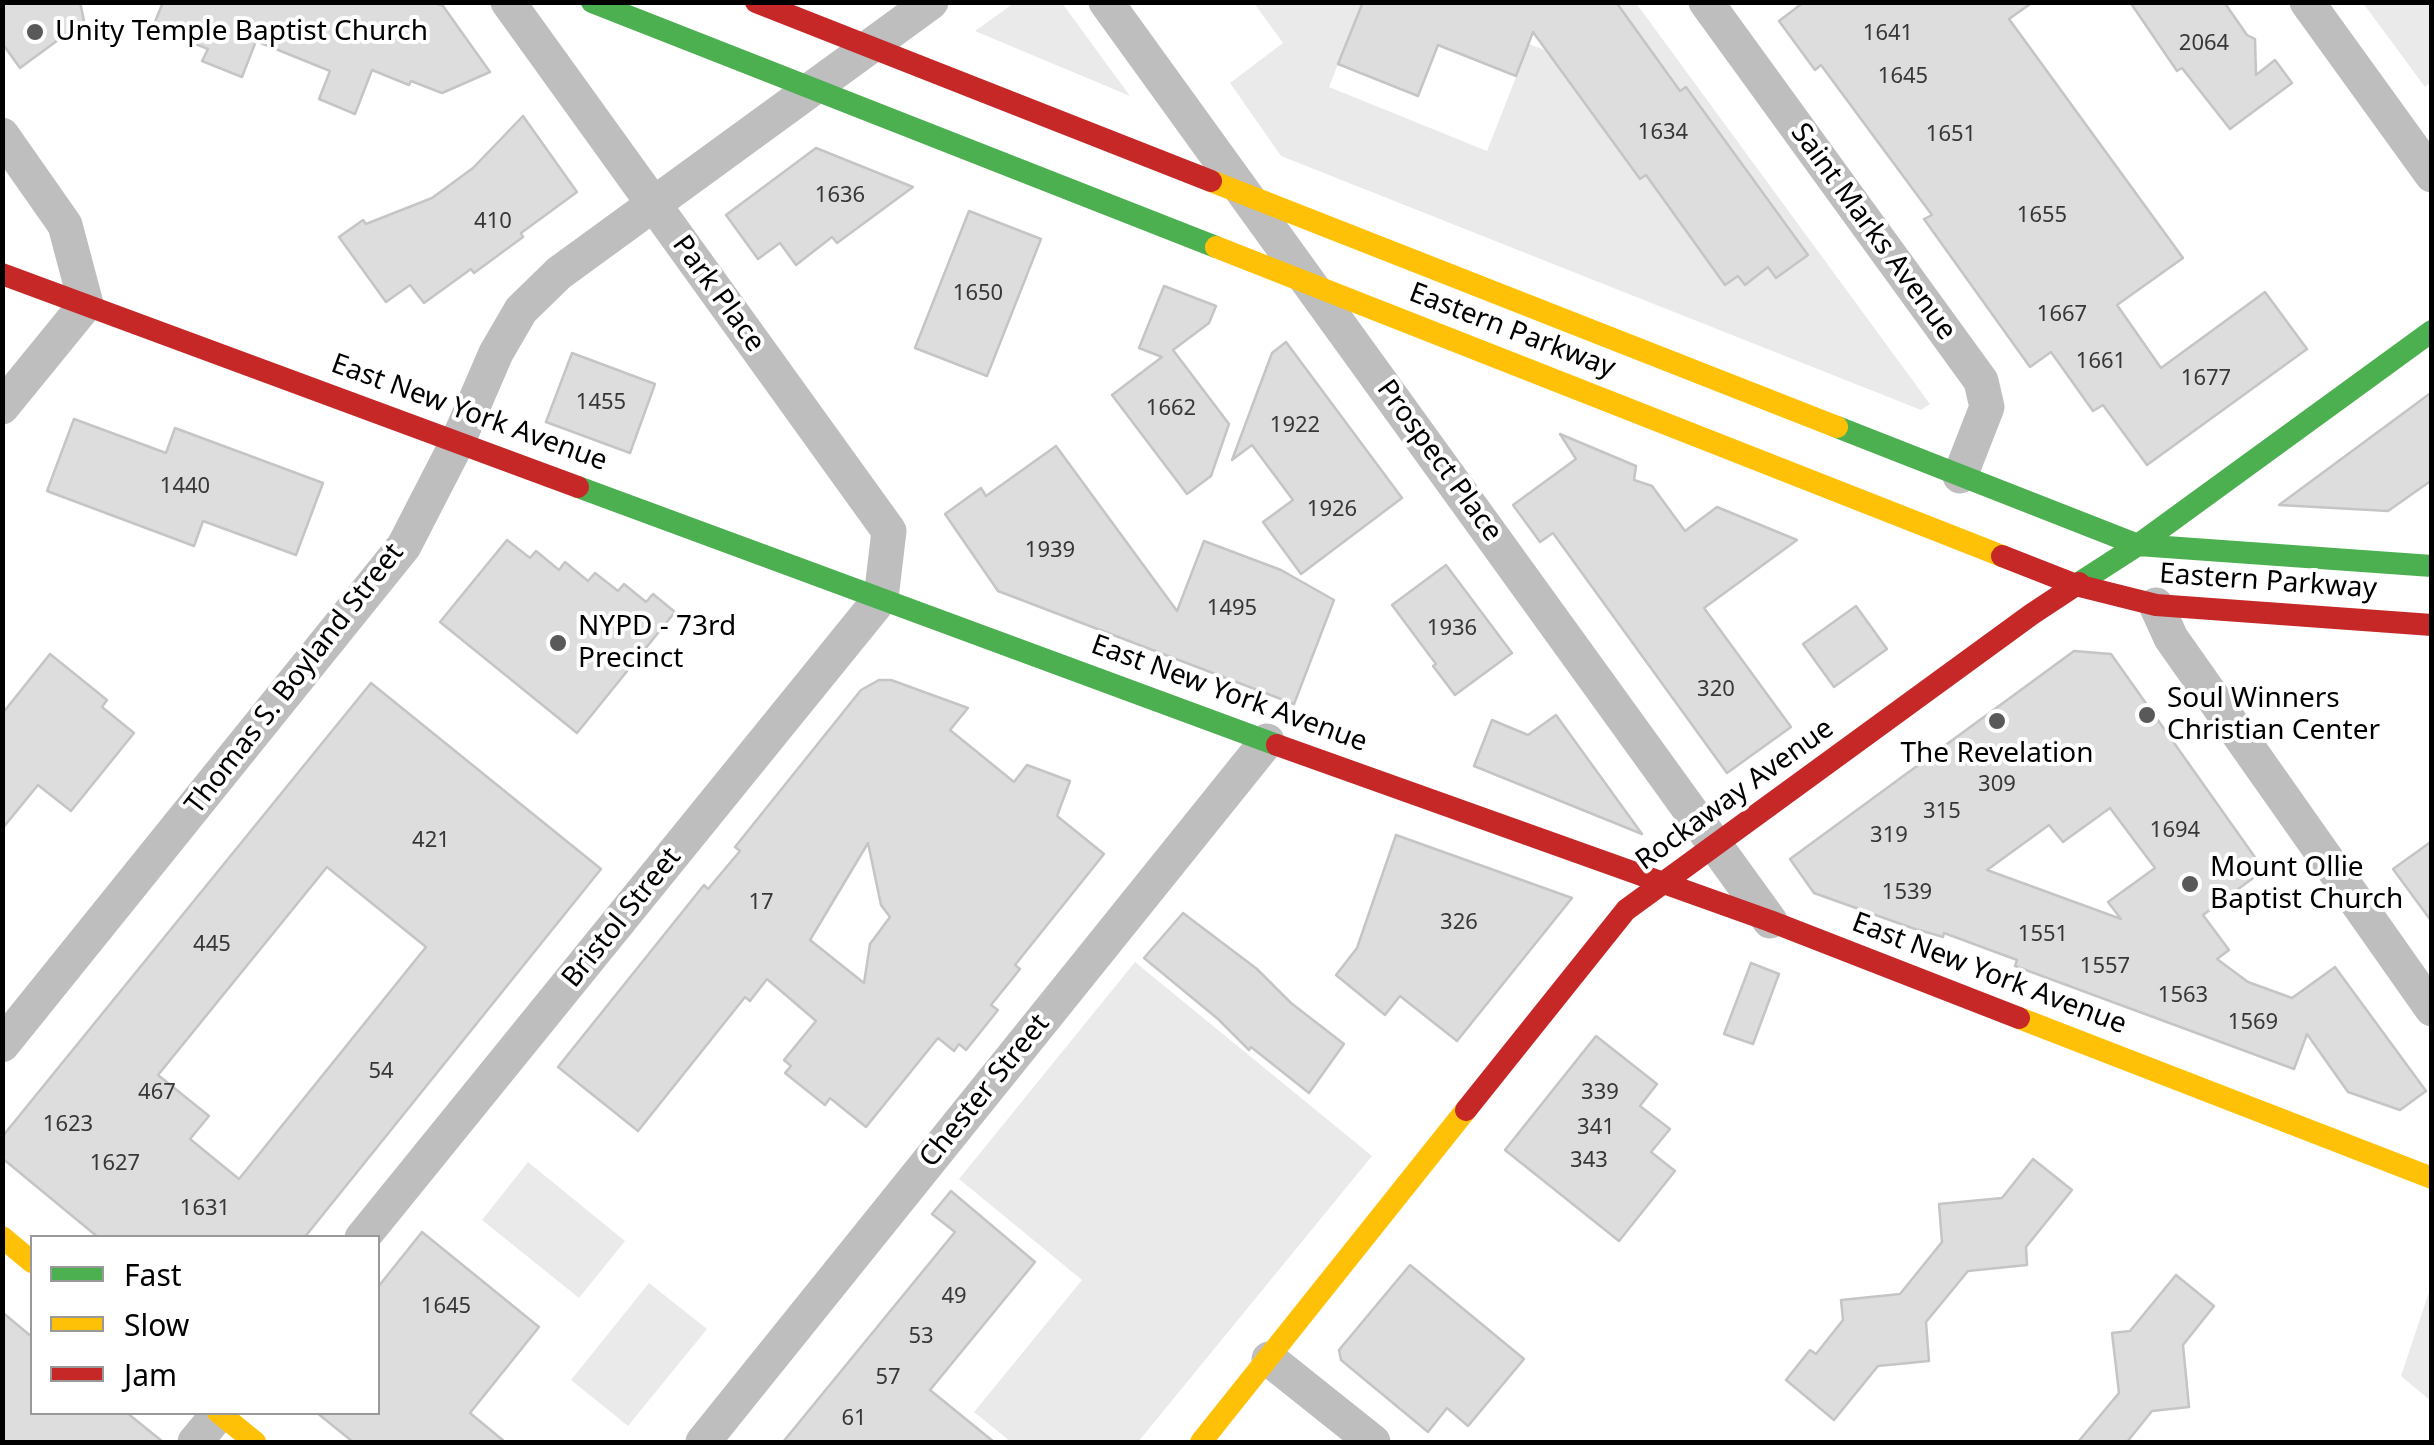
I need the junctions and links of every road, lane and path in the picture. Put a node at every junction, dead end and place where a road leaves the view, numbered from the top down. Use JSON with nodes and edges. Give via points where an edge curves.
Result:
{"nodes":[{"id":1,"x":508,"y":2,"type":"edge"},
{"id":2,"x":592,"y":2,"type":"edge"},
{"id":3,"x":756,"y":2,"type":"edge"},
{"id":4,"x":931,"y":2,"type":"edge"},
{"id":5,"x":1106,"y":2,"type":"edge"},
{"id":6,"x":1706,"y":2,"type":"edge"},
{"id":7,"x":2307,"y":2,"type":"edge"},
{"id":8,"x":869,"y":48,"type":"junction"},
{"id":9,"x":812,"y":89,"type":"junction"},
{"id":10,"x":2,"y":135,"type":"edge"},
{"id":11,"x":2432,"y":175,"type":"edge"},
{"id":12,"x":1245,"y":193,"type":"junction"},
{"id":13,"x":654,"y":204,"type":"junction"},
{"id":14,"x":2,"y":274,"type":"edge"},
{"id":15,"x":1311,"y":284,"type":"junction"},
{"id":16,"x":86,"y":304,"type":"junction"},
{"id":17,"x":2432,"y":331,"type":"edge"},
{"id":18,"x":2,"y":407,"type":"edge"},
{"id":19,"x":458,"y":440,"type":"junction"},
{"id":20,"x":1960,"y":476,"type":"junction"},
{"id":21,"x":2138,"y":545,"type":"junction"},
{"id":22,"x":2432,"y":566,"type":"edge"},
{"id":23,"x":2076,"y":585,"type":"junction"},
{"id":24,"x":881,"y":598,"type":"junction"},
{"id":25,"x":2156,"y":605,"type":"junction"},
{"id":26,"x":2432,"y":625,"type":"edge"},
{"id":27,"x":1268,"y":740,"type":"junction"},
{"id":28,"x":1716,"y":846,"type":"junction"},
{"id":29,"x":1663,"y":883,"type":"junction"},
{"id":30,"x":1770,"y":921,"type":"junction"},
{"id":31,"x":2432,"y":1010,"type":"edge"},
{"id":32,"x":2,"y":1045,"type":"edge"},
{"id":33,"x":2432,"y":1178,"type":"edge"},
{"id":34,"x":364,"y":1235,"type":"edge"},
{"id":35,"x":2,"y":1237,"type":"edge"},
{"id":36,"x":30,"y":1260,"type":"edge"},
{"id":37,"x":1269,"y":1359,"type":"junction"},
{"id":38,"x":217,"y":1415,"type":"edge"},
{"id":39,"x":221,"y":1415,"type":"edge"},
{"id":40,"x":195,"y":1442,"type":"edge"},
{"id":41,"x":255,"y":1442,"type":"edge"},
{"id":42,"x":703,"y":1442,"type":"edge"},
{"id":43,"x":1202,"y":1442,"type":"edge"},
{"id":44,"x":1372,"y":1442,"type":"edge"}],
"edges":[{"from":1,"to":13,"type":"street","name":"Park Place"},
{"from":2,"to":9,"type":"main road","name":"Eastern Parkway"},
{"from":3,"to":8,"type":"main road","name":"Eastern Parkway"},
{"from":4,"to":8,"type":"street","name":"Thomas S. Boyland Street"},
{"from":5,"to":12,"type":"street","name":"Prospect Place"},
{"from":6,"to":20,"type":"street","name":"Saint Marks Avenue","via":[[1981,381],[1987,407]]},
{"from":7,"to":11,"type":"street"},
{"from":8,"to":9,"type":"street","name":"Thomas S. Boyland Street"},
{"from":8,"to":12,"type":"main road","name":"Eastern Parkway"},
{"from":9,"to":13,"type":"street","name":"Thomas S. Boyland Street"},
{"from":9,"to":15,"type":"main road","name":"Eastern Parkway"},
{"from":10,"to":16,"type":"street","via":[[65,225]]},
{"from":12,"to":15,"type":"street","name":"Prospect Place"},
{"from":12,"to":20,"type":"main road","name":"Eastern Parkway"},
{"from":13,"to":19,"type":"street","name":"Thomas S. Boyland Street","via":[[559,272],[521,310]]},
{"from":13,"to":24,"type":"street","name":"Park Place","via":[[889,531]]},
{"from":14,"to":16,"type":"main road","name":"East New York Avenue"},
{"from":15,"to":23,"type":"main road","name":"Eastern Parkway"},
{"from":15,"to":28,"type":"street","name":"Prospect Place"},
{"from":16,"to":18,"type":"street"},
{"from":16,"to":19,"type":"main road","name":"East New York Avenue"},
{"from":17,"to":21,"type":"main road","name":"Rockaway Avenue"},
{"from":19,"to":24,"type":"main road","name":"East New York Avenue"},
{"from":19,"to":32,"type":"street","name":"Thomas S. Boyland Street","via":[[404,546]]},
{"from":20,"to":21,"type":"main road","name":"Eastern Parkway"},
{"from":21,"to":22,"type":"main road","name":"Eastern Parkway"},
{"from":21,"to":23,"type":"main road","name":"Rockaway Avenue"},
{"from":23,"to":25,"type":"main road","name":"Eastern Parkway"},
{"from":23,"to":28,"type":"main road","name":"Rockaway Avenue"},
{"from":24,"to":27,"type":"main road","name":"East New York Avenue"},
{"from":24,"to":34,"type":"street","name":"Bristol Street"},
{"from":25,"to":26,"type":"main road","name":"Eastern Parkway"},
{"from":25,"to":31,"type":"street","via":[[2171,638]]},
{"from":27,"to":29,"type":"main road","name":"East New York Avenue"},
{"from":27,"to":42,"type":"street","name":"Chester Street"},
{"from":28,"to":29,"type":"main road","name":"Rockaway Avenue"},
{"from":28,"to":30,"type":"street","name":"Prospect Place"},
{"from":29,"to":30,"type":"main road","name":"East New York Avenue"},
{"from":29,"to":37,"type":"main road","name":"Rockaway Avenue","via":[[1626,910]]},
{"from":30,"to":33,"type":"main road","name":"East New York Avenue"},
{"from":35,"to":36,"type":"main road"},
{"from":37,"to":43,"type":"main road","name":"Rockaway Avenue"},
{"from":37,"to":44,"type":"street"},
{"from":38,"to":40,"type":"street"},
{"from":39,"to":41,"type":"main road"}]}
